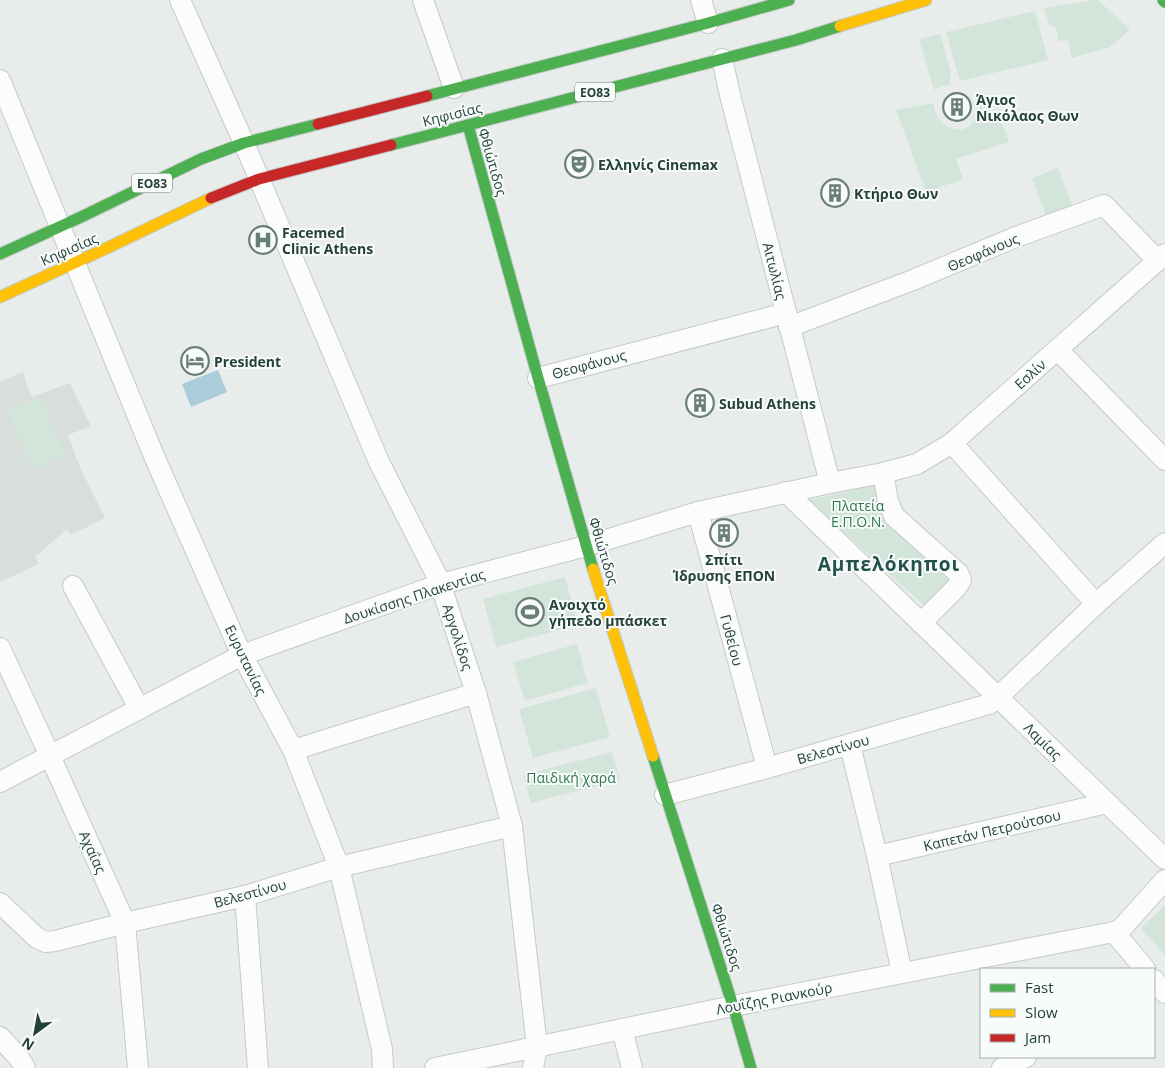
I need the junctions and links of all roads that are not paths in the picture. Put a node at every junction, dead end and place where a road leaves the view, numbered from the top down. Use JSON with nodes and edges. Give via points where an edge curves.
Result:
{"nodes":[{"id":1,"x":180,"y":0,"type":"edge"},
{"id":2,"x":423,"y":0,"type":"edge"},
{"id":3,"x":701,"y":0,"type":"edge"},
{"id":4,"x":789,"y":0,"type":"edge"},
{"id":5,"x":926,"y":0,"type":"edge"},
{"id":6,"x":708,"y":23,"type":"junction"},
{"id":7,"x":722,"y":60,"type":"junction"},
{"id":8,"x":0,"y":80,"type":"edge"},
{"id":9,"x":454,"y":88,"type":"junction"},
{"id":10,"x":4,"y":102,"type":"edge"},
{"id":11,"x":468,"y":126,"type":"junction"},
{"id":12,"x":244,"y":143,"type":"junction"},
{"id":13,"x":259,"y":179,"type":"junction"},
{"id":14,"x":60,"y":226,"type":"junction"},
{"id":15,"x":0,"y":254,"type":"edge"},
{"id":16,"x":1161,"y":257,"type":"edge"},
{"id":17,"x":75,"y":263,"type":"junction"},
{"id":18,"x":0,"y":297,"type":"edge"},
{"id":19,"x":788,"y":320,"type":"junction"},
{"id":20,"x":1058,"y":350,"type":"junction"},
{"id":21,"x":538,"y":378,"type":"junction"},
{"id":22,"x":952,"y":443,"type":"junction"},
{"id":23,"x":1165,"y":460,"type":"edge"},
{"id":24,"x":883,"y":473,"type":"junction"},
{"id":25,"x":830,"y":483,"type":"junction"},
{"id":26,"x":786,"y":492,"type":"junction"},
{"id":27,"x":698,"y":512,"type":"junction"},
{"id":28,"x":1165,"y":543,"type":"edge"},
{"id":29,"x":586,"y":546,"type":"junction"},
{"id":30,"x":440,"y":584,"type":"junction"},
{"id":31,"x":73,"y":586,"type":"dead end"},
{"id":32,"x":1096,"y":604,"type":"junction"},
{"id":33,"x":921,"y":623,"type":"junction"},
{"id":34,"x":0,"y":648,"type":"edge"},
{"id":35,"x":242,"y":655,"type":"junction"},
{"id":36,"x":476,"y":693,"type":"junction"},
{"id":37,"x":998,"y":697,"type":"junction"},
{"id":38,"x":139,"y":708,"type":"junction"},
{"id":39,"x":850,"y":745,"type":"junction"},
{"id":40,"x":293,"y":750,"type":"junction"},
{"id":41,"x":50,"y":756,"type":"junction"},
{"id":42,"x":767,"y":768,"type":"junction"},
{"id":43,"x":0,"y":782,"type":"edge"},
{"id":44,"x":665,"y":796,"type":"junction"},
{"id":45,"x":1107,"y":803,"type":"junction"},
{"id":46,"x":512,"y":826,"type":"junction"},
{"id":47,"x":877,"y":856,"type":"junction"},
{"id":48,"x":1165,"y":858,"type":"edge"},
{"id":49,"x":340,"y":867,"type":"junction"},
{"id":50,"x":1165,"y":880,"type":"edge"},
{"id":51,"x":245,"y":896,"type":"junction"},
{"id":52,"x":0,"y":903,"type":"edge"},
{"id":53,"x":125,"y":923,"type":"junction"},
{"id":54,"x":1114,"y":932,"type":"junction"},
{"id":55,"x":1144,"y":968,"type":"edge"},
{"id":56,"x":902,"y":973,"type":"junction"},
{"id":57,"x":733,"y":1006,"type":"junction"},
{"id":58,"x":622,"y":1029,"type":"junction"},
{"id":59,"x":0,"y":1037,"type":"edge"},
{"id":60,"x":537,"y":1047,"type":"junction"},
{"id":61,"x":1024,"y":1058,"type":"edge"},
{"id":62,"x":25,"y":1068,"type":"edge"},
{"id":63,"x":138,"y":1068,"type":"edge"},
{"id":64,"x":258,"y":1068,"type":"edge"},
{"id":65,"x":383,"y":1068,"type":"edge"},
{"id":66,"x":435,"y":1068,"type":"edge"},
{"id":67,"x":533,"y":1068,"type":"edge"},
{"id":68,"x":632,"y":1068,"type":"edge"},
{"id":69,"x":751,"y":1068,"type":"edge"},
{"id":70,"x":1002,"y":1068,"type":"edge"}],
"edges":[{"from":1,"to":12,"type":"street","name":"Αργολίδος"},
{"from":2,"to":9,"type":"street"},
{"from":3,"to":6,"type":"street"},
{"from":4,"to":6,"type":"main road","name":"Κηφισίας","number":"ΕΟ83"},
{"from":5,"to":7,"type":"main road","name":"Κηφισίας","number":"ΕΟ83"},
{"from":6,"to":9,"type":"main road","name":"Κηφισίας","number":"ΕΟ83"},
{"from":7,"to":11,"type":"main road","name":"Κηφισίας","number":"ΕΟ83"},
{"from":7,"to":19,"type":"street","name":"Αιτωλίας"},
{"from":8,"to":10,"type":"street","name":"Ευρυτανίας"},
{"from":9,"to":12,"type":"main road","name":"Κηφισίας","number":"ΕΟ83"},
{"from":10,"to":14,"type":"street","name":"Ευρυτανίας"},
{"from":11,"to":13,"type":"main road","name":"Κηφισίας","number":"ΕΟ83"},
{"from":11,"to":21,"type":"main road","name":"Φθιώτιδος"},
{"from":12,"to":13,"type":"street","name":"Αργολίδος"},
{"from":12,"to":14,"type":"main road","name":"Κηφισίας","number":"ΕΟ83","via":[[201,159]]},
{"from":13,"to":17,"type":"main road","name":"Κηφισίας","number":"ΕΟ83"},
{"from":13,"to":30,"type":"street","name":"Αργολίδος","via":[[378,462]]},
{"from":14,"to":15,"type":"main road","name":"Κηφισίας","number":"ΕΟ83"},
{"from":14,"to":17,"type":"street","name":"Ευρυτανίας"},
{"from":16,"to":19,"type":"street","name":"Θεοφάνους","via":[[1104,205],[1016,237],[914,280]]},
{"from":16,"to":20,"type":"street","name":"Εσλίν"},
{"from":17,"to":18,"type":"main road","name":"Κηφισίας","number":"ΕΟ83"},
{"from":17,"to":35,"type":"street","name":"Ευρυτανίας","via":[[154,456]]},
{"from":19,"to":21,"type":"street","name":"Θεοφάνους"},
{"from":19,"to":25,"type":"street","name":"Αιτωλίας"},
{"from":20,"to":22,"type":"street","name":"Εσλίν"},
{"from":20,"to":23,"type":"street"},
{"from":21,"to":29,"type":"main road","name":"Φθιώτιδος"},
{"from":22,"to":24,"type":"street","name":"Εσλίν","via":[[917,464]]},
{"from":22,"to":32,"type":"street"},
{"from":24,"to":25,"type":"street","name":"Δουκίσσης Πλακεντίας"},
{"from":24,"to":33,"type":"street","via":[[894,516],[958,573],[961,580]]},
{"from":25,"to":26,"type":"street","name":"Δουκίσσης Πλακεντίας"},
{"from":26,"to":27,"type":"street","name":"Δουκίσσης Πλακεντίας"},
{"from":26,"to":33,"type":"street","name":"Λαμίας"},
{"from":27,"to":29,"type":"street","name":"Δουκίσσης Πλακεντίας"},
{"from":27,"to":42,"type":"street","name":"Γυθείου"},
{"from":28,"to":32,"type":"street","name":"Βελεστίνου"},
{"from":29,"to":30,"type":"street","name":"Δουκίσσης Πλακεντίας"},
{"from":29,"to":44,"type":"main road","name":"Φθιώτιδος"},
{"from":30,"to":35,"type":"street","name":"Δουκίσσης Πλακεντίας"},
{"from":30,"to":36,"type":"street","name":"Αργολίδος"},
{"from":31,"to":38,"type":"street"},
{"from":32,"to":37,"type":"street","name":"Βελεστίνου"},
{"from":33,"to":37,"type":"street","name":"Λαμίας"},
{"from":34,"to":41,"type":"street","name":"Αχαΐας"},
{"from":35,"to":38,"type":"street","name":"Δουκίσσης Πλακεντίας"},
{"from":35,"to":40,"type":"street","name":"Ευρυτανίας"},
{"from":36,"to":40,"type":"street"},
{"from":36,"to":46,"type":"street","name":"Αργολίδος"},
{"from":37,"to":39,"type":"street","name":"Βελεστίνου","via":[[989,704]]},
{"from":37,"to":45,"type":"street","name":"Λαμίας"},
{"from":38,"to":41,"type":"street","name":"Δουκίσσης Πλακεντίας"},
{"from":39,"to":42,"type":"street","name":"Βελεστίνου"},
{"from":39,"to":47,"type":"street"},
{"from":40,"to":49,"type":"street","name":"Ευρυτανίας"},
{"from":41,"to":43,"type":"street","name":"Δουκίσσης Πλακεντίας"},
{"from":41,"to":53,"type":"street","name":"Αχαΐας"},
{"from":42,"to":44,"type":"street","name":"Βελεστίνου"},
{"from":44,"to":57,"type":"main road","name":"Φθιώτιδος"},
{"from":45,"to":47,"type":"street","name":"Καπετάν Πετρούτσου"},
{"from":45,"to":48,"type":"street","name":"Λαμίας"},
{"from":46,"to":49,"type":"street","name":"Βελεστίνου"},
{"from":46,"to":60,"type":"street","name":"Αργολίδος"},
{"from":47,"to":56,"type":"street"},
{"from":49,"to":51,"type":"street","name":"Βελεστίνου"},
{"from":49,"to":65,"type":"street","name":"Ευρυτανίας","via":[[382,1049]]},
{"from":50,"to":54,"type":"street","via":[[1120,930]]},
{"from":51,"to":53,"type":"street","name":"Βελεστίνου"},
{"from":51,"to":64,"type":"street"},
{"from":52,"to":53,"type":"street","name":"Βελεστίνου","via":[[37,938],[46,942]]},
{"from":53,"to":63,"type":"street","name":"Αχαΐας"},
{"from":54,"to":55,"type":"street"},
{"from":54,"to":56,"type":"street","name":"Λουΐζης Ριανκούρ"},
{"from":56,"to":57,"type":"street","name":"Λουΐζης Ριανκούρ"},
{"from":57,"to":58,"type":"street","name":"Λουΐζης Ριανκούρ"},
{"from":57,"to":69,"type":"main road","name":"Φθιώτιδος"},
{"from":58,"to":60,"type":"street","name":"Λουΐζης Ριανκούρ"},
{"from":58,"to":68,"type":"street"},
{"from":59,"to":62,"type":"street"},
{"from":60,"to":66,"type":"street","name":"Λουΐζης Ριανκούρ"},
{"from":60,"to":67,"type":"street","name":"Αργολίδος"},
{"from":61,"to":70,"type":"street"}]}
